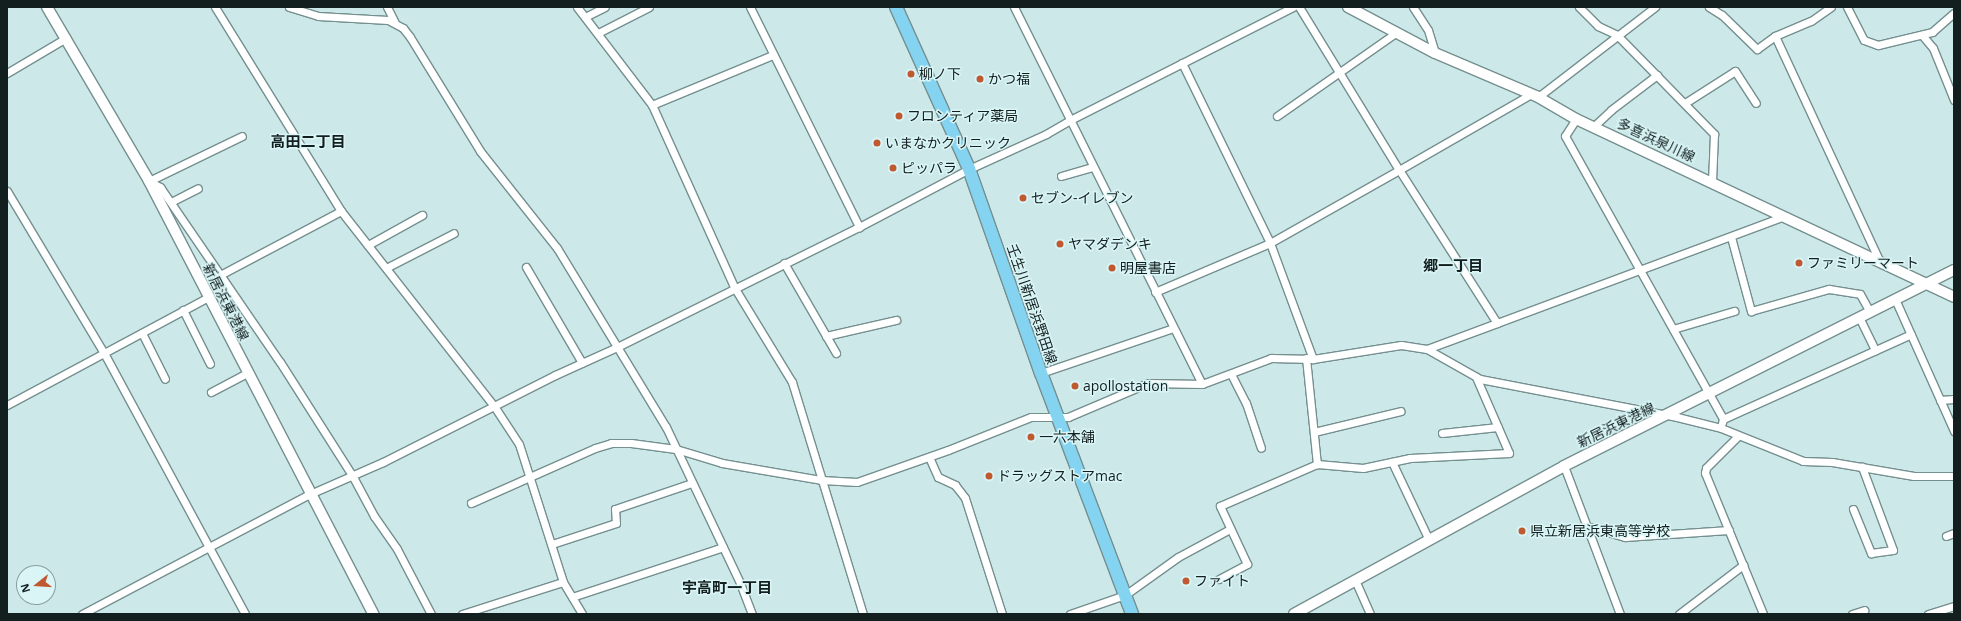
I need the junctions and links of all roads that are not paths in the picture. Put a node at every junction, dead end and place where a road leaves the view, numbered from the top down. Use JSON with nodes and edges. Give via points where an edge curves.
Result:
{"nodes":[{"id":1,"x":47,"y":7,"type":"edge"},
{"id":2,"x":215,"y":7,"type":"edge"},
{"id":3,"x":289,"y":7,"type":"edge"},
{"id":4,"x":387,"y":7,"type":"edge"},
{"id":5,"x":577,"y":7,"type":"edge"},
{"id":6,"x":605,"y":7,"type":"edge"},
{"id":7,"x":649,"y":7,"type":"edge"},
{"id":8,"x":750,"y":7,"type":"edge"},
{"id":9,"x":896,"y":7,"type":"edge"},
{"id":10,"x":1014,"y":7,"type":"edge"},
{"id":11,"x":1293,"y":7,"type":"edge"},
{"id":12,"x":1299,"y":7,"type":"edge"},
{"id":13,"x":1348,"y":7,"type":"edge"},
{"id":14,"x":1413,"y":7,"type":"edge"},
{"id":15,"x":1579,"y":7,"type":"edge"},
{"id":16,"x":1656,"y":7,"type":"edge"},
{"id":17,"x":1709,"y":7,"type":"edge"},
{"id":18,"x":1830,"y":7,"type":"edge"},
{"id":19,"x":1847,"y":7,"type":"edge"},
{"id":20,"x":1954,"y":13,"type":"edge"},
{"id":21,"x":585,"y":17,"type":"junction"},
{"id":22,"x":394,"y":21,"type":"junction"},
{"id":23,"x":1397,"y":32,"type":"junction"},
{"id":24,"x":598,"y":33,"type":"junction"},
{"id":25,"x":1617,"y":35,"type":"junction"},
{"id":26,"x":1922,"y":35,"type":"junction"},
{"id":27,"x":1776,"y":36,"type":"junction"},
{"id":28,"x":66,"y":38,"type":"junction"},
{"id":29,"x":1435,"y":53,"type":"junction"},
{"id":30,"x":773,"y":54,"type":"junction"},
{"id":31,"x":1182,"y":63,"type":"junction"},
{"id":32,"x":1339,"y":72,"type":"junction"},
{"id":33,"x":7,"y":73,"type":"edge"},
{"id":34,"x":1657,"y":75,"type":"junction"},
{"id":35,"x":1534,"y":95,"type":"junction"},
{"id":36,"x":1954,"y":100,"type":"edge"},
{"id":37,"x":1685,"y":103,"type":"junction"},
{"id":38,"x":1756,"y":103,"type":"dead end"},
{"id":39,"x":652,"y":105,"type":"junction"},
{"id":40,"x":1277,"y":116,"type":"dead end"},
{"id":41,"x":1576,"y":119,"type":"junction"},
{"id":42,"x":1070,"y":120,"type":"junction"},
{"id":43,"x":1593,"y":127,"type":"junction"},
{"id":44,"x":242,"y":136,"type":"dead end"},
{"id":45,"x":1093,"y":167,"type":"junction"},
{"id":46,"x":969,"y":169,"type":"junction"},
{"id":47,"x":1399,"y":170,"type":"junction"},
{"id":48,"x":1061,"y":176,"type":"dead end"},
{"id":49,"x":150,"y":182,"type":"junction"},
{"id":50,"x":1712,"y":182,"type":"junction"},
{"id":51,"x":198,"y":188,"type":"dead end"},
{"id":52,"x":7,"y":192,"type":"edge"},
{"id":53,"x":170,"y":202,"type":"junction"},
{"id":54,"x":341,"y":211,"type":"junction"},
{"id":55,"x":422,"y":215,"type":"dead end"},
{"id":56,"x":1784,"y":216,"type":"junction"},
{"id":57,"x":859,"y":227,"type":"junction"},
{"id":58,"x":454,"y":233,"type":"dead end"},
{"id":59,"x":1731,"y":237,"type":"junction"},
{"id":60,"x":1270,"y":243,"type":"junction"},
{"id":61,"x":368,"y":246,"type":"junction"},
{"id":62,"x":1880,"y":260,"type":"junction"},
{"id":63,"x":784,"y":263,"type":"junction"},
{"id":64,"x":526,"y":267,"type":"dead end"},
{"id":65,"x":386,"y":268,"type":"junction"},
{"id":66,"x":1641,"y":270,"type":"junction"},
{"id":67,"x":1954,"y":270,"type":"edge"},
{"id":68,"x":220,"y":275,"type":"junction"},
{"id":69,"x":1927,"y":284,"type":"junction"},
{"id":70,"x":734,"y":287,"type":"junction"},
{"id":71,"x":1155,"y":292,"type":"junction"},
{"id":72,"x":208,"y":296,"type":"junction"},
{"id":73,"x":1954,"y":297,"type":"edge"},
{"id":74,"x":1895,"y":299,"type":"junction"},
{"id":75,"x":183,"y":310,"type":"junction"},
{"id":76,"x":1734,"y":311,"type":"dead end"},
{"id":77,"x":1870,"y":312,"type":"junction"},
{"id":78,"x":1859,"y":317,"type":"junction"},
{"id":79,"x":896,"y":320,"type":"dead end"},
{"id":80,"x":1497,"y":324,"type":"junction"},
{"id":81,"x":1173,"y":328,"type":"junction"},
{"id":82,"x":1673,"y":329,"type":"junction"},
{"id":83,"x":142,"y":333,"type":"junction"},
{"id":84,"x":1910,"y":334,"type":"junction"},
{"id":85,"x":826,"y":336,"type":"junction"},
{"id":86,"x":616,"y":347,"type":"junction"},
{"id":87,"x":1427,"y":349,"type":"junction"},
{"id":88,"x":1875,"y":350,"type":"junction"},
{"id":89,"x":104,"y":353,"type":"junction"},
{"id":90,"x":836,"y":353,"type":"dead end"},
{"id":91,"x":1306,"y":358,"type":"junction"},
{"id":92,"x":1313,"y":359,"type":"junction"},
{"id":93,"x":582,"y":363,"type":"junction"},
{"id":94,"x":210,"y":364,"type":"dead end"},
{"id":95,"x":247,"y":373,"type":"junction"},
{"id":96,"x":1041,"y":373,"type":"junction"},
{"id":97,"x":1231,"y":374,"type":"junction"},
{"id":98,"x":1476,"y":377,"type":"junction"},
{"id":99,"x":165,"y":379,"type":"dead end"},
{"id":100,"x":1202,"y":384,"type":"junction"},
{"id":101,"x":211,"y":392,"type":"dead end"},
{"id":102,"x":1708,"y":392,"type":"junction"},
{"id":103,"x":1954,"y":399,"type":"edge"},
{"id":104,"x":1940,"y":400,"type":"junction"},
{"id":105,"x":7,"y":405,"type":"edge"},
{"id":106,"x":494,"y":406,"type":"junction"},
{"id":107,"x":1401,"y":411,"type":"dead end"},
{"id":108,"x":1667,"y":416,"type":"junction"},
{"id":109,"x":1058,"y":419,"type":"junction"},
{"id":110,"x":1723,"y":419,"type":"junction"},
{"id":111,"x":1498,"y":427,"type":"junction"},
{"id":112,"x":1721,"y":428,"type":"junction"},
{"id":113,"x":1954,"y":431,"type":"edge"},
{"id":114,"x":1314,"y":432,"type":"junction"},
{"id":115,"x":1442,"y":433,"type":"dead end"},
{"id":116,"x":1738,"y":436,"type":"junction"},
{"id":117,"x":1261,"y":448,"type":"dead end"},
{"id":118,"x":676,"y":449,"type":"junction"},
{"id":119,"x":929,"y":457,"type":"junction"},
{"id":120,"x":1392,"y":462,"type":"junction"},
{"id":121,"x":1317,"y":464,"type":"junction"},
{"id":122,"x":1564,"y":466,"type":"junction"},
{"id":123,"x":1862,"y":467,"type":"junction"},
{"id":124,"x":352,"y":475,"type":"junction"},
{"id":125,"x":530,"y":476,"type":"junction"},
{"id":126,"x":1954,"y":476,"type":"edge"},
{"id":127,"x":821,"y":480,"type":"junction"},
{"id":128,"x":692,"y":483,"type":"junction"},
{"id":129,"x":310,"y":494,"type":"junction"},
{"id":130,"x":470,"y":503,"type":"dead end"},
{"id":131,"x":1853,"y":509,"type":"dead end"},
{"id":132,"x":1586,"y":526,"type":"junction"},
{"id":133,"x":1230,"y":529,"type":"junction"},
{"id":134,"x":1729,"y":530,"type":"junction"},
{"id":135,"x":1954,"y":533,"type":"edge"},
{"id":136,"x":1946,"y":536,"type":"dead end"},
{"id":137,"x":1429,"y":540,"type":"junction"},
{"id":138,"x":552,"y":544,"type":"junction"},
{"id":139,"x":210,"y":547,"type":"junction"},
{"id":140,"x":723,"y":547,"type":"junction"},
{"id":141,"x":1743,"y":565,"type":"junction"},
{"id":142,"x":1219,"y":579,"type":"dead end"},
{"id":143,"x":1355,"y":580,"type":"junction"},
{"id":144,"x":564,"y":582,"type":"junction"},
{"id":145,"x":1125,"y":595,"type":"junction"},
{"id":146,"x":572,"y":597,"type":"junction"},
{"id":147,"x":1954,"y":606,"type":"edge"},
{"id":148,"x":1864,"y":610,"type":"dead end"},
{"id":149,"x":82,"y":614,"type":"edge"},
{"id":150,"x":245,"y":614,"type":"edge"},
{"id":151,"x":373,"y":614,"type":"edge"},
{"id":152,"x":431,"y":614,"type":"edge"},
{"id":153,"x":462,"y":614,"type":"edge"},
{"id":154,"x":582,"y":614,"type":"edge"},
{"id":155,"x":752,"y":614,"type":"edge"},
{"id":156,"x":863,"y":614,"type":"edge"},
{"id":157,"x":1002,"y":614,"type":"edge"},
{"id":158,"x":1070,"y":614,"type":"edge"},
{"id":159,"x":1132,"y":614,"type":"edge"},
{"id":160,"x":1294,"y":614,"type":"edge"},
{"id":161,"x":1370,"y":614,"type":"edge"},
{"id":162,"x":1620,"y":614,"type":"edge"},
{"id":163,"x":1679,"y":614,"type":"edge"},
{"id":164,"x":1763,"y":614,"type":"edge"},
{"id":165,"x":1852,"y":614,"type":"edge"},
{"id":166,"x":1928,"y":614,"type":"edge"}],
"edges":[{"from":1,"to":28,"type":"main road","name":"新居浜東港線"},
{"from":2,"to":54,"type":"street"},
{"from":3,"to":22,"type":"street","via":[[318,16]]},
{"from":4,"to":22,"type":"street"},
{"from":5,"to":21,"type":"street"},
{"from":6,"to":21,"type":"street"},
{"from":7,"to":24,"type":"street"},
{"from":8,"to":30,"type":"street"},
{"from":9,"to":46,"type":"main road","name":"壬生川新居浜野田線"},
{"from":10,"to":42,"type":"street"},
{"from":11,"to":31,"type":"street"},
{"from":12,"to":32,"type":"street"},
{"from":13,"to":23,"type":"main road","name":"多喜浜泉川線"},
{"from":14,"to":29,"type":"street","via":[[1428,30]]},
{"from":15,"to":25,"type":"street","via":[[1598,26]]},
{"from":16,"to":25,"type":"street"},
{"from":17,"to":27,"type":"street","via":[[1722,15],[1757,49]]},
{"from":18,"to":27,"type":"street","via":[[1811,21]]},
{"from":19,"to":26,"type":"street","via":[[1864,40],[1878,45]]},
{"from":20,"to":26,"type":"street","via":[[1932,32]]},
{"from":21,"to":24,"type":"street"},
{"from":22,"to":86,"type":"street","via":[[410,37],[480,151],[557,248]]},
{"from":23,"to":29,"type":"main road","name":"多喜浜泉川線"},
{"from":23,"to":32,"type":"street"},
{"from":24,"to":39,"type":"street"},
{"from":25,"to":34,"type":"street"},
{"from":25,"to":35,"type":"street"},
{"from":26,"to":36,"type":"street","via":[[1933,48]]},
{"from":27,"to":62,"type":"street"},
{"from":28,"to":33,"type":"street"},
{"from":28,"to":49,"type":"main road","name":"新居浜東港線"},
{"from":29,"to":35,"type":"main road","name":"多喜浜泉川線"},
{"from":30,"to":39,"type":"street"},
{"from":30,"to":57,"type":"street"},
{"from":31,"to":42,"type":"street"},
{"from":31,"to":60,"type":"street"},
{"from":32,"to":40,"type":"street"},
{"from":32,"to":47,"type":"street"},
{"from":34,"to":37,"type":"street"},
{"from":34,"to":43,"type":"street"},
{"from":35,"to":41,"type":"main road","name":"多喜浜泉川線"},
{"from":35,"to":47,"type":"street"},
{"from":37,"to":38,"type":"street","via":[[1735,71]]},
{"from":37,"to":50,"type":"street","via":[[1714,134]]},
{"from":39,"to":70,"type":"street"},
{"from":41,"to":43,"type":"main road","name":"多喜浜泉川線"},
{"from":41,"to":66,"type":"street","via":[[1565,136]]},
{"from":42,"to":45,"type":"street"},
{"from":42,"to":46,"type":"street","via":[[1046,134]]},
{"from":43,"to":50,"type":"main road","name":"多喜浜泉川線"},
{"from":44,"to":49,"type":"street"},
{"from":45,"to":48,"type":"street"},
{"from":45,"to":71,"type":"street"},
{"from":46,"to":57,"type":"street"},
{"from":46,"to":96,"type":"main road","name":"壬生川新居浜野田線"},
{"from":47,"to":60,"type":"street"},
{"from":47,"to":80,"type":"street"},
{"from":49,"to":53,"type":"street","via":[[160,187]]},
{"from":49,"to":72,"type":"main road","name":"新居浜東港線"},
{"from":50,"to":56,"type":"main road","name":"多喜浜泉川線"},
{"from":51,"to":53,"type":"street"},
{"from":52,"to":89,"type":"street"},
{"from":53,"to":68,"type":"street"},
{"from":54,"to":61,"type":"street"},
{"from":54,"to":68,"type":"street"},
{"from":55,"to":61,"type":"street"},
{"from":56,"to":59,"type":"street"},
{"from":56,"to":62,"type":"main road","name":"多喜浜泉川線"},
{"from":57,"to":63,"type":"street"},
{"from":58,"to":65,"type":"street"},
{"from":59,"to":66,"type":"street"},
{"from":59,"to":77,"type":"street","via":[[1750,311],[1829,289],[1860,294]]},
{"from":60,"to":71,"type":"street"},
{"from":60,"to":92,"type":"street"},
{"from":61,"to":65,"type":"street"},
{"from":62,"to":69,"type":"main road","name":"多喜浜泉川線"},
{"from":63,"to":70,"type":"street"},
{"from":63,"to":85,"type":"street"},
{"from":64,"to":93,"type":"street"},
{"from":65,"to":106,"type":"street"},
{"from":66,"to":80,"type":"street"},
{"from":66,"to":82,"type":"street"},
{"from":67,"to":69,"type":"main road","name":"新居浜東港線"},
{"from":68,"to":124,"type":"street"},
{"from":69,"to":73,"type":"main road","name":"多喜浜泉川線"},
{"from":69,"to":74,"type":"main road","name":"新居浜東港線"},
{"from":70,"to":86,"type":"street"},
{"from":70,"to":127,"type":"street","via":[[792,382]]},
{"from":71,"to":81,"type":"street"},
{"from":72,"to":75,"type":"street"},
{"from":72,"to":95,"type":"main road","name":"新居浜東港線"},
{"from":74,"to":77,"type":"main road","name":"新居浜東港線"},
{"from":74,"to":84,"type":"street"},
{"from":75,"to":83,"type":"street"},
{"from":75,"to":94,"type":"street"},
{"from":76,"to":82,"type":"street"},
{"from":77,"to":78,"type":"main road","name":"新居浜東港線"},
{"from":78,"to":88,"type":"street"},
{"from":78,"to":102,"type":"main road","name":"新居浜東港線"},
{"from":79,"to":85,"type":"street"},
{"from":80,"to":87,"type":"street"},
{"from":81,"to":96,"type":"street"},
{"from":81,"to":100,"type":"street"},
{"from":82,"to":102,"type":"street"},
{"from":83,"to":89,"type":"street"},
{"from":83,"to":99,"type":"street"},
{"from":84,"to":88,"type":"street"},
{"from":84,"to":104,"type":"street"},
{"from":85,"to":90,"type":"street"},
{"from":86,"to":93,"type":"street"},
{"from":86,"to":118,"type":"street","via":[[666,427]]},
{"from":87,"to":92,"type":"street","via":[[1401,345]]},
{"from":87,"to":98,"type":"street"},
{"from":88,"to":110,"type":"street"},
{"from":89,"to":105,"type":"street"},
{"from":89,"to":139,"type":"street"},
{"from":91,"to":92,"type":"street"},
{"from":91,"to":97,"type":"street","via":[[1271,358]]},
{"from":91,"to":114,"type":"street"},
{"from":93,"to":106,"type":"street"},
{"from":95,"to":101,"type":"street"},
{"from":95,"to":129,"type":"main road","name":"新居浜東港線"},
{"from":96,"to":109,"type":"main road","name":"壬生川新居浜野田線"},
{"from":97,"to":100,"type":"street"},
{"from":97,"to":117,"type":"street","via":[[1246,403]]},
{"from":98,"to":108,"type":"street"},
{"from":98,"to":111,"type":"street"},
{"from":100,"to":109,"type":"street","via":[[1148,383]]},
{"from":102,"to":108,"type":"main road","name":"新居浜東港線"},
{"from":102,"to":110,"type":"street"},
{"from":103,"to":104,"type":"street"},
{"from":104,"to":113,"type":"street"},
{"from":106,"to":124,"type":"street"},
{"from":106,"to":125,"type":"street","via":[[519,444]]},
{"from":107,"to":114,"type":"street"},
{"from":108,"to":112,"type":"street"},
{"from":108,"to":122,"type":"main road","name":"新居浜東港線"},
{"from":109,"to":119,"type":"street","via":[[1031,417]]},
{"from":109,"to":145,"type":"main road","name":"壬生川新居浜野田線"},
{"from":110,"to":112,"type":"street"},
{"from":111,"to":115,"type":"street"},
{"from":111,"to":120,"type":"street","via":[[1509,452],[1410,458]]},
{"from":112,"to":116,"type":"street"},
{"from":114,"to":121,"type":"street"},
{"from":116,"to":123,"type":"street","via":[[1803,461]]},
{"from":116,"to":134,"type":"street","via":[[1706,468],[1705,473]]},
{"from":118,"to":125,"type":"street","via":[[631,442],[611,443]]},
{"from":118,"to":127,"type":"street","via":[[722,463]]},
{"from":118,"to":128,"type":"street"},
{"from":119,"to":127,"type":"street","via":[[857,482]]},
{"from":119,"to":157,"type":"street","via":[[938,477],[955,485],[965,498]]},
{"from":120,"to":121,"type":"street","via":[[1362,468]]},
{"from":120,"to":137,"type":"street"},
{"from":121,"to":133,"type":"street","via":[[1220,506]]},
{"from":122,"to":132,"type":"street"},
{"from":122,"to":137,"type":"main road","name":"新居浜東港線"},
{"from":123,"to":126,"type":"street","via":[[1914,476]]},
{"from":123,"to":131,"type":"street","via":[[1893,550],[1871,552]]},
{"from":124,"to":129,"type":"street"},
{"from":124,"to":152,"type":"street","via":[[374,516],[397,549]]},
{"from":125,"to":130,"type":"street"},
{"from":125,"to":138,"type":"street"},
{"from":127,"to":156,"type":"street"},
{"from":128,"to":138,"type":"street","via":[[615,509],[616,523]]},
{"from":128,"to":140,"type":"street"},
{"from":129,"to":139,"type":"street"},
{"from":129,"to":151,"type":"main road","name":"新居浜東港線"},
{"from":132,"to":134,"type":"street","via":[[1625,537]]},
{"from":132,"to":162,"type":"street"},
{"from":133,"to":142,"type":"street","via":[[1247,564]]},
{"from":133,"to":145,"type":"street","via":[[1178,557]]},
{"from":134,"to":141,"type":"street"},
{"from":135,"to":136,"type":"street"},
{"from":137,"to":143,"type":"main road","name":"新居浜東港線"},
{"from":138,"to":144,"type":"street"},
{"from":139,"to":149,"type":"street"},
{"from":139,"to":150,"type":"street"},
{"from":140,"to":146,"type":"street"},
{"from":140,"to":155,"type":"street"},
{"from":141,"to":163,"type":"street"},
{"from":141,"to":164,"type":"street"},
{"from":143,"to":160,"type":"main road","name":"新居浜東港線"},
{"from":143,"to":161,"type":"street"},
{"from":144,"to":146,"type":"street"},
{"from":144,"to":153,"type":"street"},
{"from":145,"to":158,"type":"street"},
{"from":145,"to":159,"type":"main road","name":"壬生川新居浜野田線"},
{"from":146,"to":154,"type":"street"},
{"from":147,"to":166,"type":"street"},
{"from":148,"to":165,"type":"street"}]}
